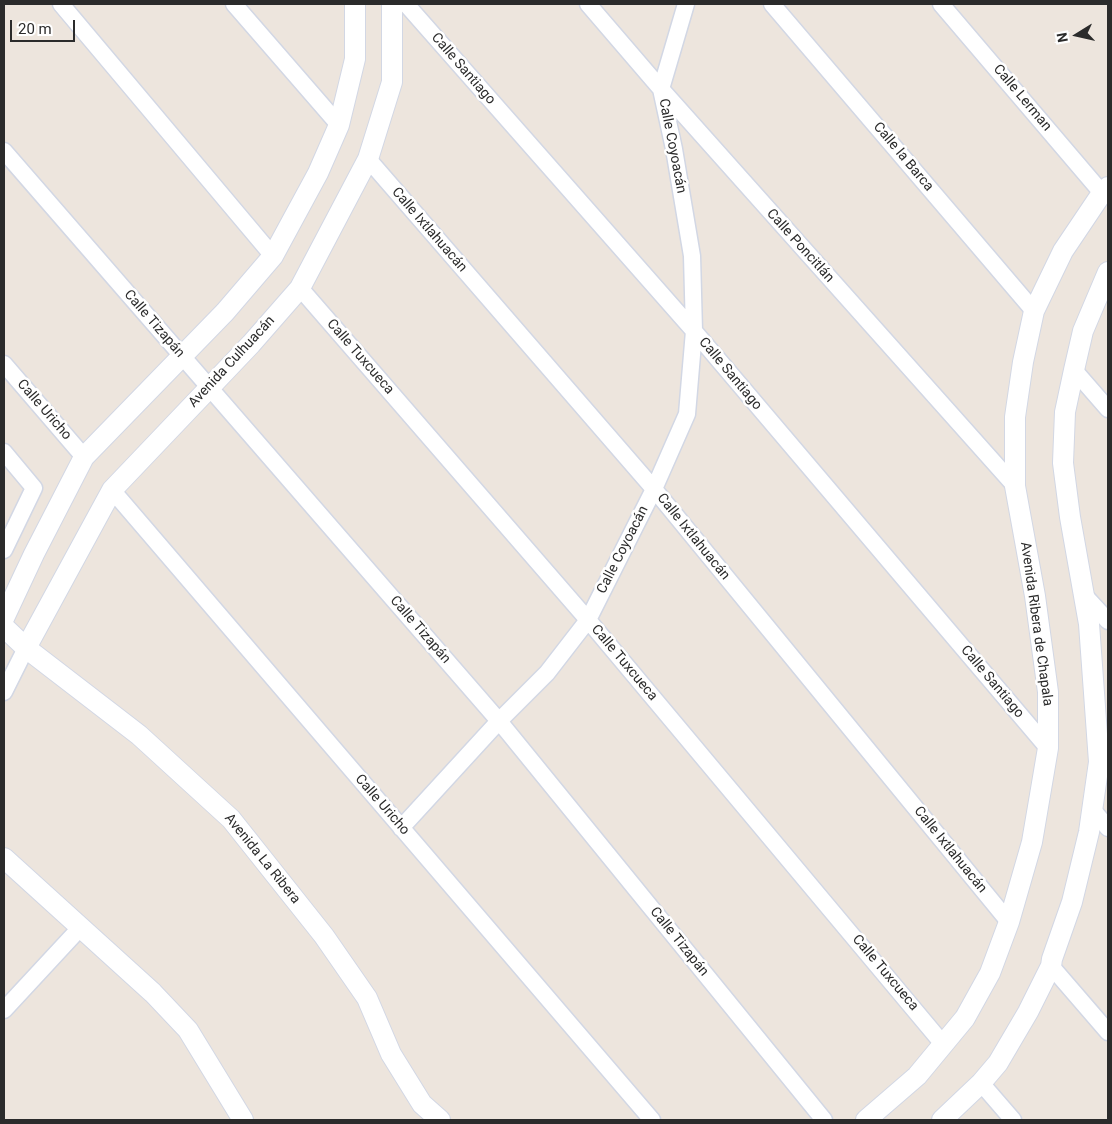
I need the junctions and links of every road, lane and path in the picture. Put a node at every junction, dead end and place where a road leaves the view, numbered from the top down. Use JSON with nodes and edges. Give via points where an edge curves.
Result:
{"nodes":[{"id":1,"x":61,"y":4,"type":"edge"},
{"id":2,"x":234,"y":4,"type":"edge"},
{"id":3,"x":355,"y":4,"type":"edge"},
{"id":4,"x":392,"y":4,"type":"edge"},
{"id":5,"x":406,"y":4,"type":"edge"},
{"id":6,"x":588,"y":4,"type":"edge"},
{"id":7,"x":686,"y":4,"type":"edge"},
{"id":8,"x":772,"y":4,"type":"edge"},
{"id":9,"x":941,"y":4,"type":"edge"},
{"id":10,"x":661,"y":89,"type":"junction"},
{"id":11,"x":338,"y":125,"type":"junction"},
{"id":12,"x":4,"y":151,"type":"edge"},
{"id":13,"x":368,"y":159,"type":"junction"},
{"id":14,"x":1105,"y":190,"type":"edge"},
{"id":15,"x":274,"y":256,"type":"junction"},
{"id":16,"x":1108,"y":272,"type":"edge"},
{"id":17,"x":300,"y":288,"type":"junction"},
{"id":18,"x":1034,"y":311,"type":"junction"},
{"id":19,"x":694,"y":331,"type":"junction"},
{"id":20,"x":182,"y":356,"type":"junction"},
{"id":21,"x":4,"y":364,"type":"edge"},
{"id":22,"x":1074,"y":370,"type":"junction"},
{"id":23,"x":210,"y":388,"type":"junction"},
{"id":24,"x":1108,"y":409,"type":"edge"},
{"id":25,"x":4,"y":452,"type":"edge"},
{"id":26,"x":84,"y":457,"type":"junction"},
{"id":27,"x":1014,"y":486,"type":"junction"},
{"id":28,"x":654,"y":489,"type":"junction"},
{"id":29,"x":112,"y":490,"type":"junction"},
{"id":30,"x":4,"y":550,"type":"edge"},
{"id":31,"x":1084,"y":595,"type":"junction"},
{"id":32,"x":4,"y":618,"type":"edge"},
{"id":33,"x":588,"y":620,"type":"junction"},
{"id":34,"x":1108,"y":621,"type":"edge"},
{"id":35,"x":4,"y":627,"type":"edge"},
{"id":36,"x":26,"y":648,"type":"junction"},
{"id":37,"x":4,"y":692,"type":"edge"},
{"id":38,"x":499,"y":721,"type":"junction"},
{"id":39,"x":1048,"y":748,"type":"junction"},
{"id":40,"x":1092,"y":810,"type":"junction"},
{"id":41,"x":402,"y":828,"type":"junction"},
{"id":42,"x":1108,"y":828,"type":"edge"},
{"id":43,"x":4,"y":858,"type":"edge"},
{"id":44,"x":1009,"y":922,"type":"junction"},
{"id":45,"x":80,"y":928,"type":"junction"},
{"id":46,"x":1051,"y":966,"type":"junction"},
{"id":47,"x":4,"y":1010,"type":"edge"},
{"id":48,"x":1108,"y":1032,"type":"edge"},
{"id":49,"x":944,"y":1044,"type":"junction"},
{"id":50,"x":981,"y":1083,"type":"junction"},
{"id":51,"x":243,"y":1120,"type":"edge"},
{"id":52,"x":440,"y":1120,"type":"edge"},
{"id":53,"x":652,"y":1120,"type":"edge"},
{"id":54,"x":824,"y":1120,"type":"edge"},
{"id":55,"x":866,"y":1120,"type":"edge"},
{"id":56,"x":942,"y":1120,"type":"edge"},
{"id":57,"x":1013,"y":1120,"type":"edge"}],
"edges":[{"from":1,"to":15,"type":"street"},
{"from":2,"to":11,"type":"street"},
{"from":3,"to":11,"type":"street","via":[[355,59]]},
{"from":4,"to":13,"type":"street","name":"Avenida Culhuacán","via":[[392,82]]},
{"from":5,"to":19,"type":"street","name":"Calle Santiago"},
{"from":6,"to":10,"type":"street","name":"Calle Poncitlán"},
{"from":7,"to":10,"type":"street","name":"Calle Coyoacán"},
{"from":8,"to":18,"type":"street","name":"Calle la Barca"},
{"from":9,"to":14,"type":"street","name":"Calle Lerman"},
{"from":10,"to":19,"type":"street","name":"Calle Coyoacán","via":[[692,256]]},
{"from":10,"to":27,"type":"street","name":"Calle Poncitlán"},
{"from":11,"to":15,"type":"street","via":[[318,173]]},
{"from":12,"to":20,"type":"street","name":"Calle Tizapán"},
{"from":13,"to":17,"type":"street","name":"Avenida Culhuacán"},
{"from":13,"to":28,"type":"street","name":"Calle Ixtlahuacán"},
{"from":14,"to":18,"type":"street","name":"Avenida Ribera de Chapala","via":[[1063,251]]},
{"from":15,"to":20,"type":"street"},
{"from":16,"to":22,"type":"street","via":[[1083,331]]},
{"from":17,"to":23,"type":"street","name":"Avenida Culhuacán"},
{"from":17,"to":33,"type":"street","name":"Calle Tuxcueca"},
{"from":18,"to":27,"type":"street","name":"Avenida Ribera de Chapala","via":[[1015,417]]},
{"from":19,"to":28,"type":"street","name":"Calle Coyoacán","via":[[687,414]]},
{"from":19,"to":39,"type":"street","name":"Calle Santiago"},
{"from":20,"to":23,"type":"street","name":"Calle Tizapán"},
{"from":20,"to":26,"type":"street"},
{"from":21,"to":26,"type":"street","name":"Calle Uricho"},
{"from":22,"to":24,"type":"street"},
{"from":22,"to":31,"type":"street","via":[[1065,412],[1063,463]]},
{"from":23,"to":29,"type":"street","name":"Avenida Culhuacán"},
{"from":23,"to":38,"type":"street","name":"Calle Tizapán"},
{"from":25,"to":30,"type":"street","via":[[34,488]]},
{"from":26,"to":32,"type":"street"},
{"from":27,"to":39,"type":"street","name":"Avenida Ribera de Chapala","via":[[1035,596],[1048,692]]},
{"from":28,"to":33,"type":"street","name":"Calle Coyoacán"},
{"from":28,"to":44,"type":"street","name":"Calle Ixtlahuacán"},
{"from":29,"to":36,"type":"street","name":"Avenida Culhuacán"},
{"from":29,"to":41,"type":"street","name":"Calle Uricho"},
{"from":31,"to":34,"type":"street"},
{"from":31,"to":40,"type":"street","via":[[1099,762]]},
{"from":33,"to":38,"type":"street","name":"Calle Coyoacán","via":[[547,673]]},
{"from":33,"to":49,"type":"street","name":"Calle Tuxcueca"},
{"from":35,"to":36,"type":"street","name":"Avenida La Ribera"},
{"from":36,"to":37,"type":"street","name":"Avenida Culhuacán"},
{"from":36,"to":52,"type":"street","name":"Avenida La Ribera","via":[[139,735],[231,819],[324,936],[367,998],[391,1054],[422,1104]]},
{"from":38,"to":41,"type":"street","name":"Calle Coyoacán"},
{"from":38,"to":54,"type":"street","name":"Calle Tizapán"},
{"from":39,"to":44,"type":"street","name":"Avenida Ribera de Chapala","via":[[1032,842]]},
{"from":40,"to":42,"type":"street"},
{"from":40,"to":46,"type":"street","via":[[1072,902]]},
{"from":41,"to":53,"type":"street","name":"Calle Uricho"},
{"from":43,"to":45,"type":"street"},
{"from":44,"to":49,"type":"street","name":"Avenida Ribera de Chapala","via":[[990,973],[965,1018]]},
{"from":45,"to":47,"type":"street"},
{"from":45,"to":51,"type":"street","via":[[153,993],[188,1030]]},
{"from":46,"to":48,"type":"street"},
{"from":46,"to":50,"type":"street","via":[[998,1063]]},
{"from":49,"to":55,"type":"street","name":"Avenida Ribera de Chapala","via":[[917,1076]]},
{"from":50,"to":56,"type":"street"},
{"from":50,"to":57,"type":"street"}]}
